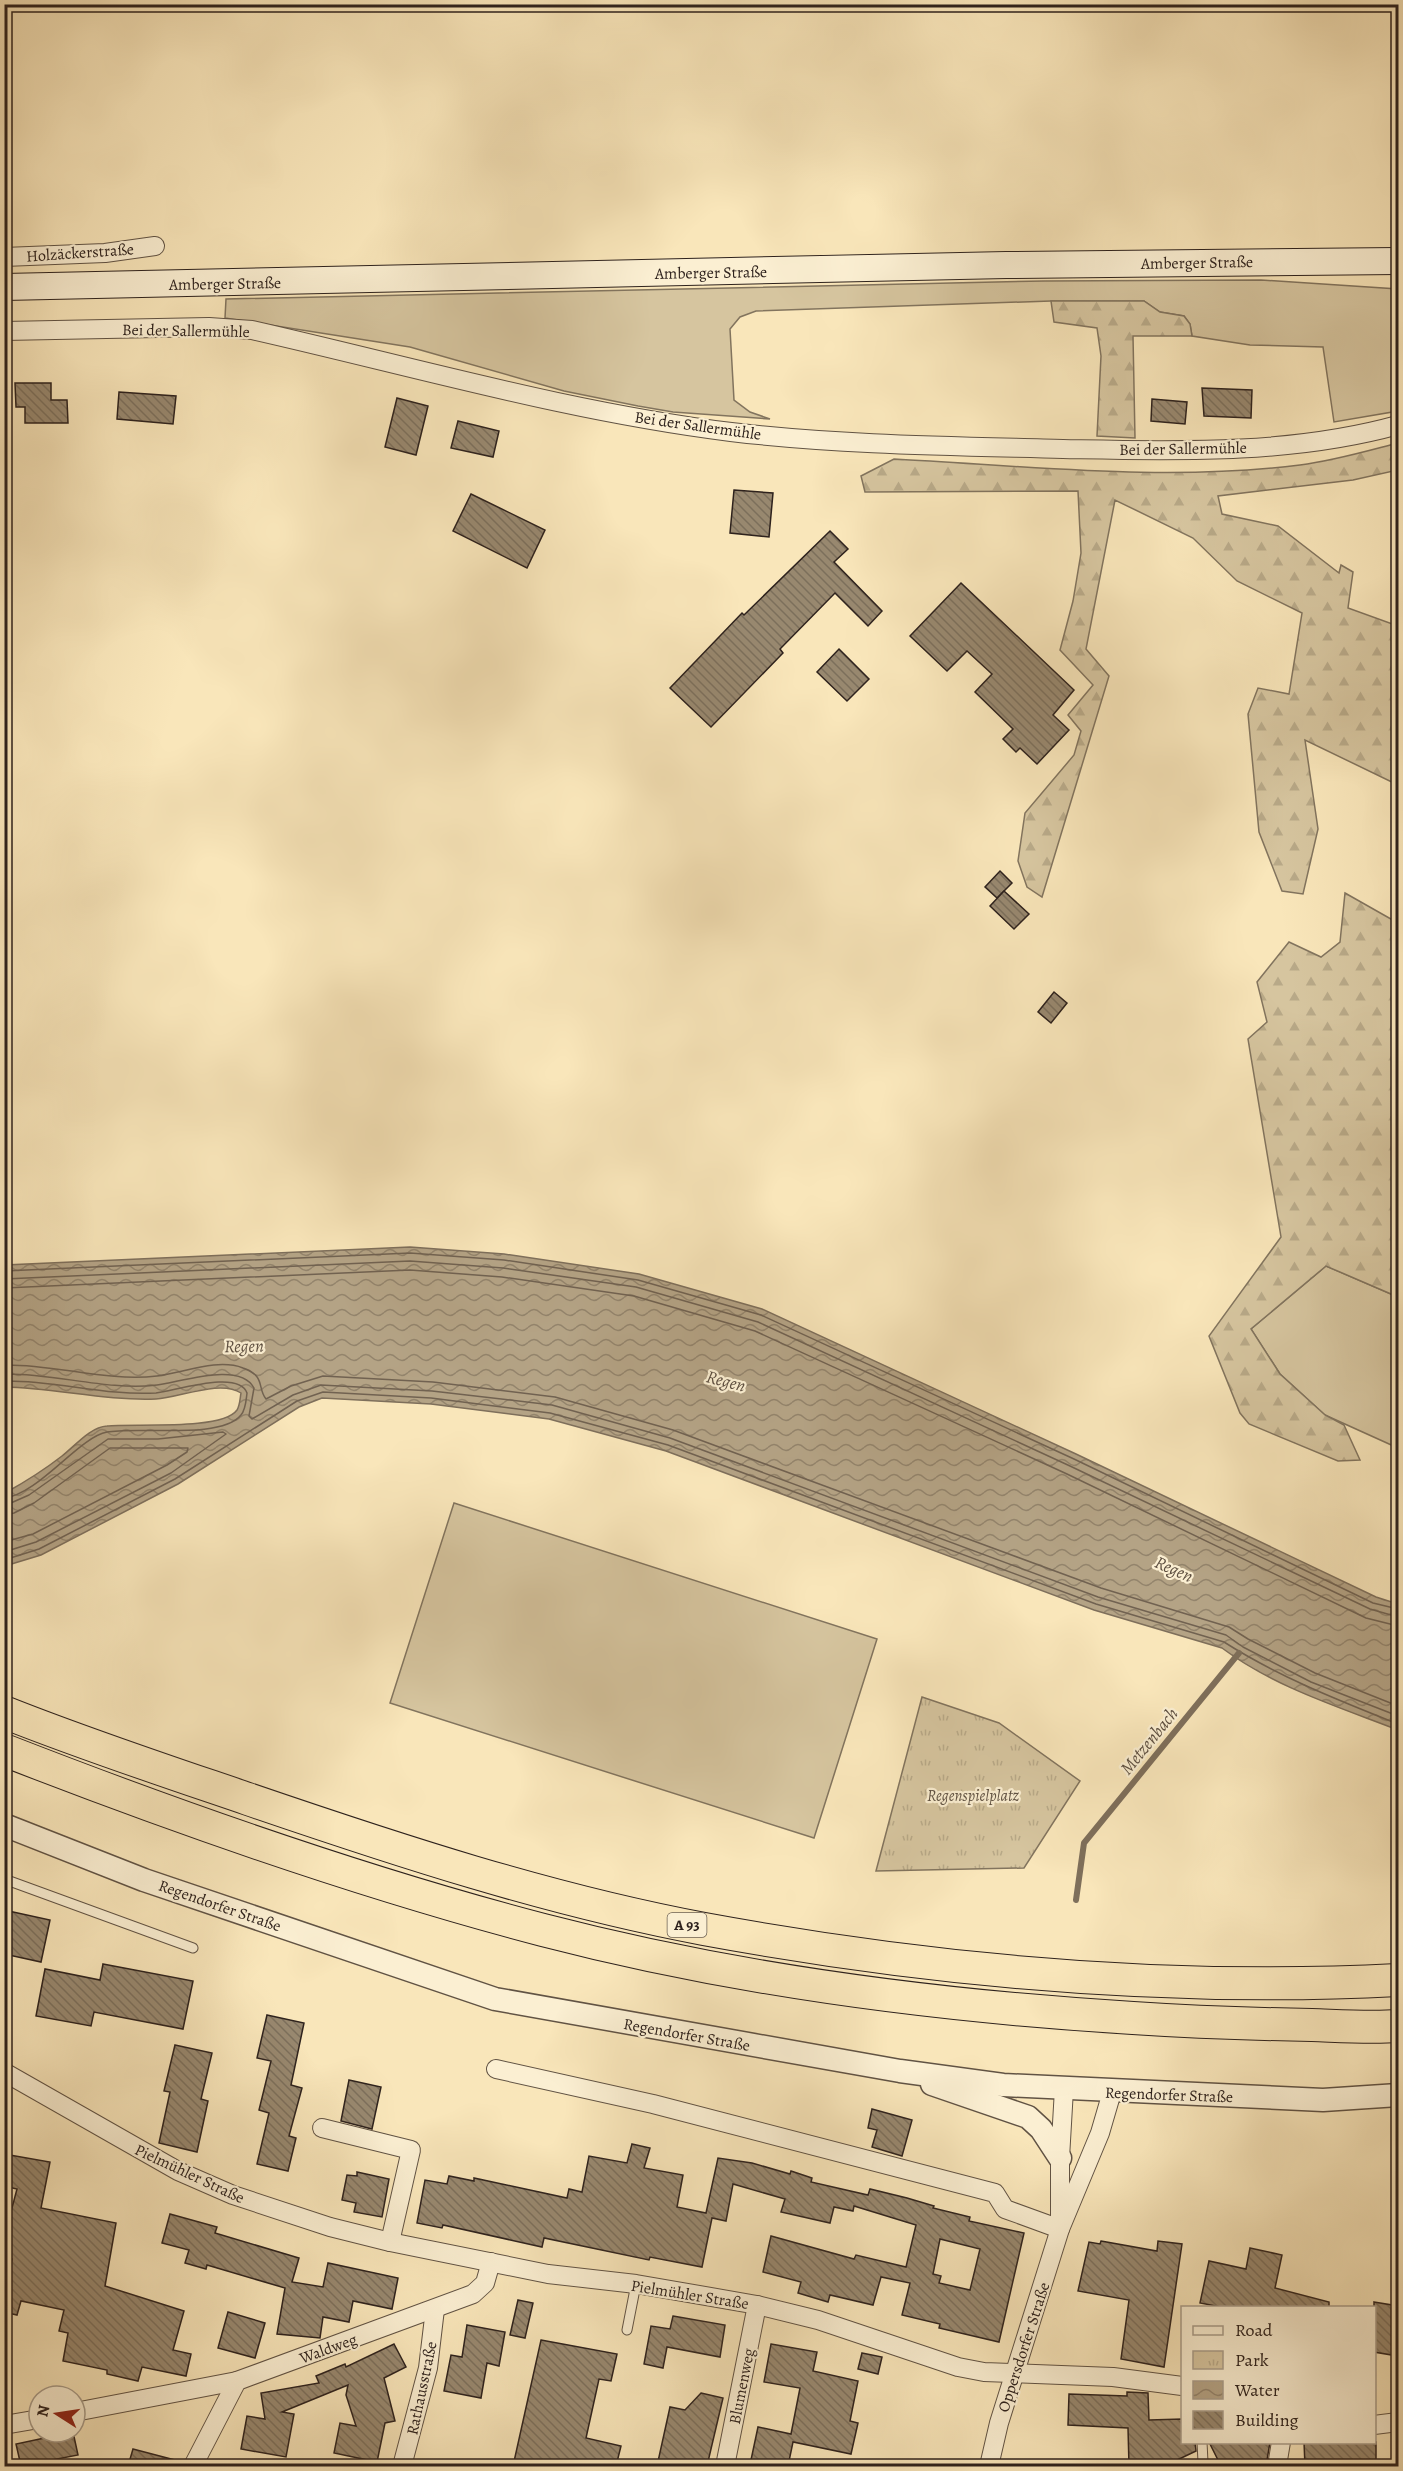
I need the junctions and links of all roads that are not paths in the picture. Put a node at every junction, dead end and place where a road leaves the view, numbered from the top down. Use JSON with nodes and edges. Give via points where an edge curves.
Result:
{"nodes":[{"id":1,"x":155,"y":246,"type":"dead end"},
{"id":2,"x":4,"y":256,"type":"edge"},
{"id":3,"x":1398,"y":261,"type":"edge"},
{"id":4,"x":14,"y":287,"type":"edge"},
{"id":5,"x":4,"y":331,"type":"edge"},
{"id":6,"x":1398,"y":425,"type":"edge"},
{"id":7,"x":4,"y":1712,"type":"edge"},
{"id":8,"x":4,"y":1750,"type":"edge"},
{"id":9,"x":4,"y":1825,"type":"edge"},
{"id":10,"x":4,"y":1879,"type":"edge"},
{"id":11,"x":193,"y":1948,"type":"dead end"},
{"id":12,"x":1398,"y":1980,"type":"edge"},
{"id":13,"x":1398,"y":2026,"type":"edge"},
{"id":14,"x":496,"y":2069,"type":"dead end"},
{"id":15,"x":900,"y":2071,"type":"junction"},
{"id":16,"x":4,"y":2072,"type":"edge"},
{"id":17,"x":1064,"y":2089,"type":"junction"},
{"id":18,"x":1112,"y":2092,"type":"junction"},
{"id":19,"x":1398,"y":2095,"type":"edge"},
{"id":20,"x":322,"y":2128,"type":"dead end"},
{"id":21,"x":1060,"y":2158,"type":"junction"},
{"id":22,"x":1060,"y":2229,"type":"junction"},
{"id":23,"x":390,"y":2242,"type":"junction"},
{"id":24,"x":491,"y":2262,"type":"junction"},
{"id":25,"x":636,"y":2284,"type":"junction"},
{"id":26,"x":757,"y":2305,"type":"junction"},
{"id":27,"x":435,"y":2309,"type":"junction"},
{"id":28,"x":627,"y":2330,"type":"dead end"},
{"id":29,"x":1016,"y":2373,"type":"junction"},
{"id":30,"x":237,"y":2381,"type":"junction"},
{"id":31,"x":1181,"y":2386,"type":"edge"},
{"id":32,"x":87,"y":2410,"type":"edge"},
{"id":33,"x":27,"y":2421,"type":"edge"},
{"id":34,"x":1398,"y":2422,"type":"edge"},
{"id":35,"x":4,"y":2425,"type":"edge"},
{"id":36,"x":1376,"y":2425,"type":"edge"},
{"id":37,"x":1202,"y":2444,"type":"edge"},
{"id":38,"x":1281,"y":2444,"type":"edge"},
{"id":39,"x":1203,"y":2462,"type":"dead end"},
{"id":40,"x":193,"y":2466,"type":"edge"},
{"id":41,"x":402,"y":2466,"type":"edge"},
{"id":42,"x":725,"y":2466,"type":"edge"},
{"id":43,"x":989,"y":2466,"type":"edge"},
{"id":44,"x":1277,"y":2466,"type":"edge"}],
"edges":[{"from":1,"to":2,"type":"street","name":"Holzäckerstraße","via":[[105,253]]},
{"from":3,"to":4,"type":"main road","name":"Amberger Straße","via":[[1006,265]]},
{"from":5,"to":6,"type":"street","name":"Bei der Sallermühle","via":[[209,327],[252,330],[632,417],[731,432],[874,444],[1210,449],[1322,442]]},
{"from":7,"to":12,"type":"highway","number":"A 93","via":[[382,1845],[550,1893],[702,1928],[889,1958],[1062,1975],[1219,1983]]},
{"from":8,"to":13,"type":"highway","number":"A 93","via":[[140,1803],[379,1884],[545,1930],[694,1964],[887,1996],[1073,2015],[1217,2024]]},
{"from":9,"to":15,"type":"street","name":"Regendorfer Straße","via":[[144,1880],[495,1999]]},
{"from":10,"to":11,"type":"lane"},
{"from":14,"to":22,"type":"street","via":[[653,2104],[995,2193],[1005,2209]]},
{"from":15,"to":17,"type":"street","name":"Regendorfer Straße"},
{"from":15,"to":21,"type":"street","via":[[1028,2117]]},
{"from":16,"to":23,"type":"street","name":"Pielmühler Straße","via":[[133,2147],[233,2195]]},
{"from":17,"to":18,"type":"street","name":"Regendorfer Straße"},
{"from":17,"to":21,"type":"street","name":"Oppersdorfer Straße"},
{"from":18,"to":19,"type":"street","name":"Regendorfer Straße","via":[[1323,2100]]},
{"from":18,"to":22,"type":"street","name":"Oppersdorfer Straße","via":[[1100,2133]]},
{"from":20,"to":23,"type":"street","via":[[411,2150]]},
{"from":21,"to":22,"type":"street","name":"Oppersdorfer Straße"},
{"from":22,"to":29,"type":"street","name":"Oppersdorfer Straße"},
{"from":23,"to":24,"type":"street","name":"Pielmühler Straße"},
{"from":24,"to":25,"type":"street","name":"Pielmühler Straße","via":[[548,2274]]},
{"from":24,"to":27,"type":"street","name":"Waldweg","via":[[485,2283],[473,2294]]},
{"from":25,"to":26,"type":"street","name":"Pielmühler Straße"},
{"from":25,"to":28,"type":"lane"},
{"from":26,"to":29,"type":"street","name":"Pielmühler Straße","via":[[818,2320],[958,2367]]},
{"from":26,"to":42,"type":"street","name":"Blumenweg"},
{"from":27,"to":30,"type":"street","name":"Waldweg"},
{"from":27,"to":41,"type":"street","name":"Rathausstraße","via":[[428,2368]]},
{"from":29,"to":31,"type":"street","name":"Pielmühler Straße","via":[[1113,2377]]},
{"from":29,"to":43,"type":"street","name":"Oppersdorfer Straße"},
{"from":30,"to":32,"type":"street","name":"Waldweg"},
{"from":30,"to":40,"type":"street"},
{"from":33,"to":35,"type":"street"},
{"from":34,"to":36,"type":"street"},
{"from":37,"to":39,"type":"lane"},
{"from":38,"to":44,"type":"street"}]}
